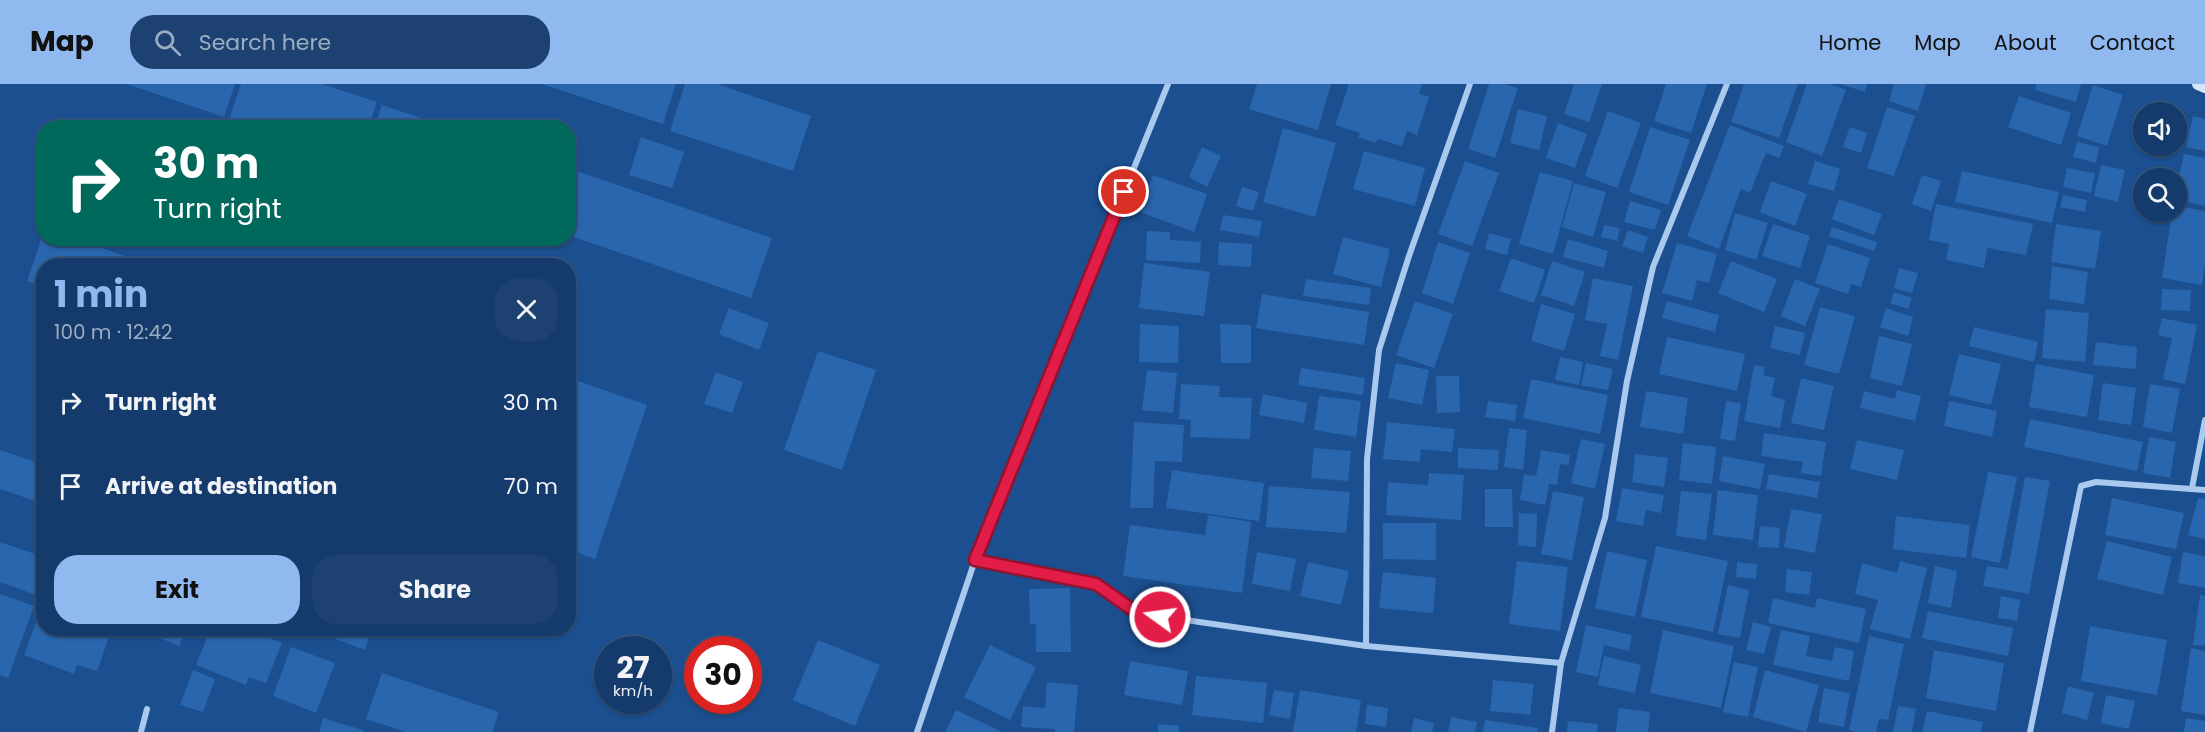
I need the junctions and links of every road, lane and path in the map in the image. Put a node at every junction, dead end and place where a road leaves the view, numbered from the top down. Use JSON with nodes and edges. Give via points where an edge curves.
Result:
{"nodes":[{"id":1,"x":1168,"y":84,"type":"edge"},
{"id":2,"x":1470,"y":84,"type":"edge"},
{"id":3,"x":1728,"y":84,"type":"edge"},
{"id":4,"x":2198,"y":84,"type":"edge"},
{"id":5,"x":2205,"y":87,"type":"edge"},
{"id":6,"x":2205,"y":420,"type":"edge"},
{"id":7,"x":2192,"y":488,"type":"junction"},
{"id":8,"x":2205,"y":490,"type":"edge"},
{"id":9,"x":975,"y":560,"type":"junction"},
{"id":10,"x":1366,"y":646,"type":"junction"},
{"id":11,"x":1561,"y":663,"type":"junction"},
{"id":12,"x":147,"y":709,"type":"dead end"},
{"id":13,"x":141,"y":732,"type":"edge"},
{"id":14,"x":917,"y":732,"type":"edge"},
{"id":15,"x":1552,"y":732,"type":"edge"},
{"id":16,"x":2030,"y":732,"type":"edge"}],
"edges":[{"from":1,"to":9,"type":"street"},
{"from":2,"to":10,"type":"street","via":[[1379,350],[1367,459]]},
{"from":3,"to":11,"type":"street","via":[[1653,267],[1627,381],[1605,518]]},
{"from":4,"to":5,"type":"street"},
{"from":6,"to":7,"type":"street"},
{"from":7,"to":8,"type":"street"},
{"from":7,"to":16,"type":"street","via":[[2096,482],[2081,486]]},
{"from":9,"to":10,"type":"street","via":[[1096,584],[1137,613]]},
{"from":9,"to":14,"type":"street"},
{"from":10,"to":11,"type":"street"},
{"from":11,"to":15,"type":"street"},
{"from":12,"to":13,"type":"street"}]}
